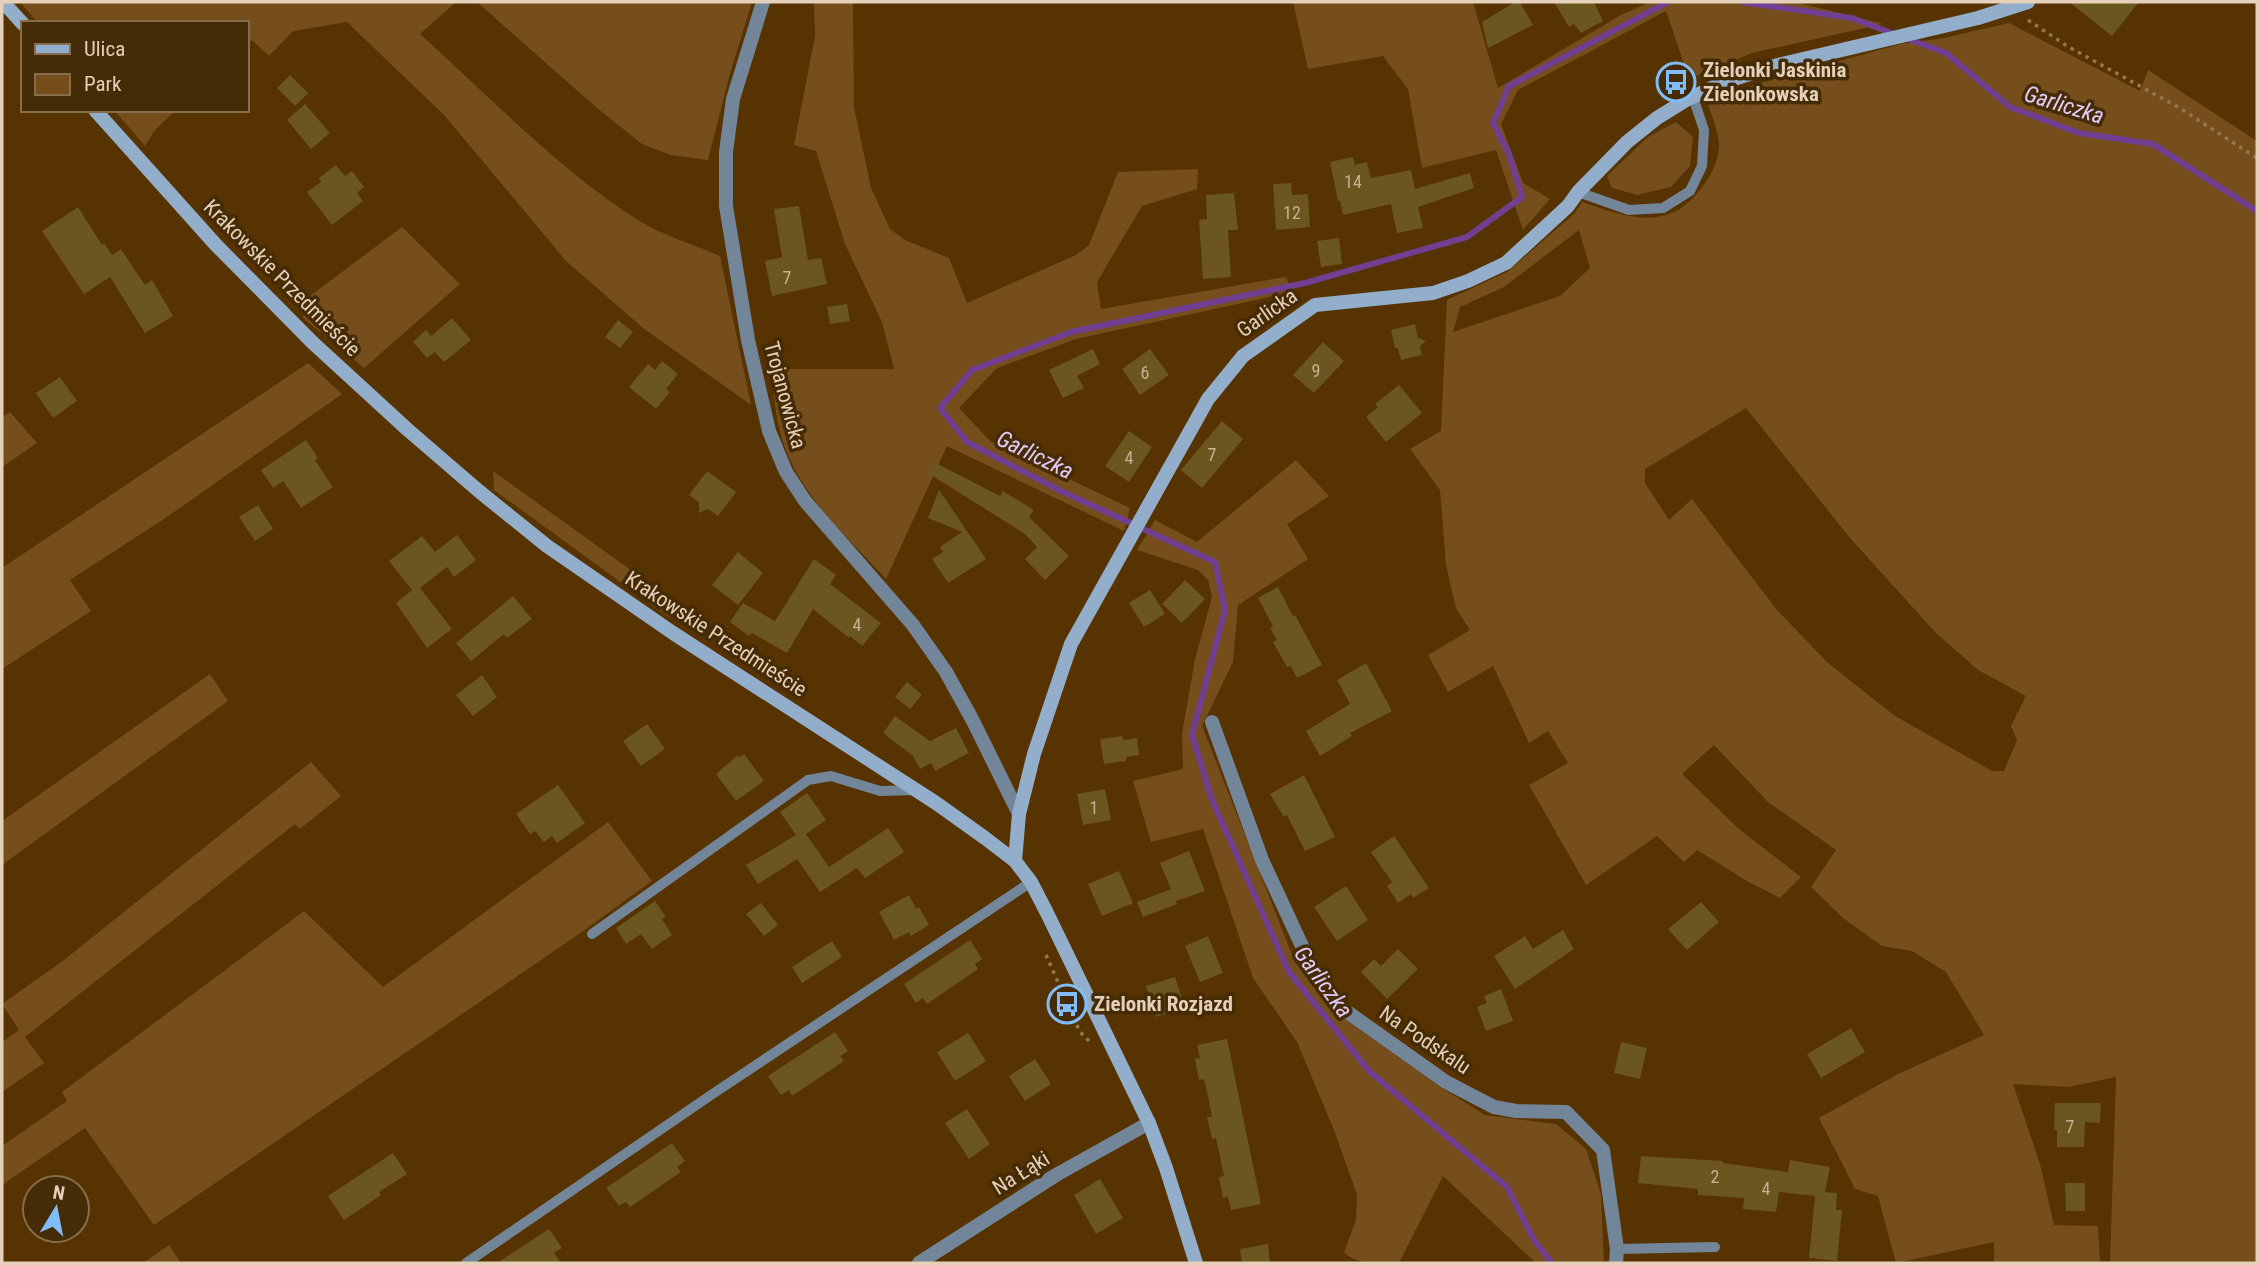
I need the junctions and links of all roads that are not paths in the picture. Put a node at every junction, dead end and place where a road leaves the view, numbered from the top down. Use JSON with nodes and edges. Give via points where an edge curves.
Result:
{"nodes":[{"id":1,"x":3,"y":2,"type":"edge"},
{"id":2,"x":763,"y":2,"type":"edge"},
{"id":3,"x":2028,"y":2,"type":"edge"},
{"id":4,"x":21,"y":22,"type":"edge"},
{"id":5,"x":1693,"y":97,"type":"junction"},
{"id":6,"x":97,"y":112,"type":"edge"},
{"id":7,"x":1577,"y":192,"type":"junction"},
{"id":8,"x":1212,"y":722,"type":"dead end"},
{"id":9,"x":916,"y":790,"type":"junction"},
{"id":10,"x":1018,"y":814,"type":"junction"},
{"id":11,"x":1015,"y":861,"type":"junction"},
{"id":12,"x":1031,"y":882,"type":"junction"},
{"id":13,"x":592,"y":934,"type":"dead end"},
{"id":14,"x":1149,"y":1123,"type":"junction"},
{"id":15,"x":1714,"y":1247,"type":"dead end"},
{"id":16,"x":1616,"y":1256,"type":"edge"},
{"id":17,"x":466,"y":1263,"type":"edge"},
{"id":18,"x":919,"y":1263,"type":"edge"},
{"id":19,"x":1196,"y":1263,"type":"edge"}],
"edges":[{"from":1,"to":4,"type":"main road"},
{"from":2,"to":10,"type":"street","name":"Trojanowicka","via":[[733,99],[726,152],[726,206],[748,340],[769,431],[786,472],[805,501],[913,625],[946,672]]},
{"from":3,"to":5,"type":"main road","name":"Garlicka","via":[[1746,74]]},
{"from":5,"to":7,"type":"main road","name":"Garlicka","via":[[1627,142]]},
{"from":5,"to":7,"type":"lane","via":[[1704,130],[1702,166],[1690,191],[1664,208],[1629,210]]},
{"from":6,"to":9,"type":"main road","name":"Krakowskie Przedmieście","via":[[216,245],[312,342],[480,492],[547,546],[673,633]]},
{"from":7,"to":10,"type":"main road","name":"Garlicka","via":[[1568,206],[1506,263],[1433,293],[1315,305],[1243,356],[1208,399],[1072,644]]},
{"from":8,"to":16,"type":"street","name":"Na Podskalu","via":[[1262,860],[1308,961],[1336,1004],[1446,1082],[1494,1107],[1566,1112],[1603,1150]]},
{"from":9,"to":11,"type":"main road","name":"Krakowskie Przedmieście"},
{"from":9,"to":13,"type":"lane","via":[[880,791],[831,776],[808,780]]},
{"from":10,"to":11,"type":"main road","name":"Garlicka"},
{"from":11,"to":12,"type":"main road","name":"Krakowskie Przedmieście"},
{"from":12,"to":14,"type":"main road","name":"Krakowskie Przedmieście"},
{"from":12,"to":17,"type":"lane"},
{"from":14,"to":18,"type":"street","name":"Na Łąki","via":[[1056,1175]]},
{"from":14,"to":19,"type":"main road","name":"Krakowskie Przedmieście"},
{"from":15,"to":16,"type":"lane"}]}
